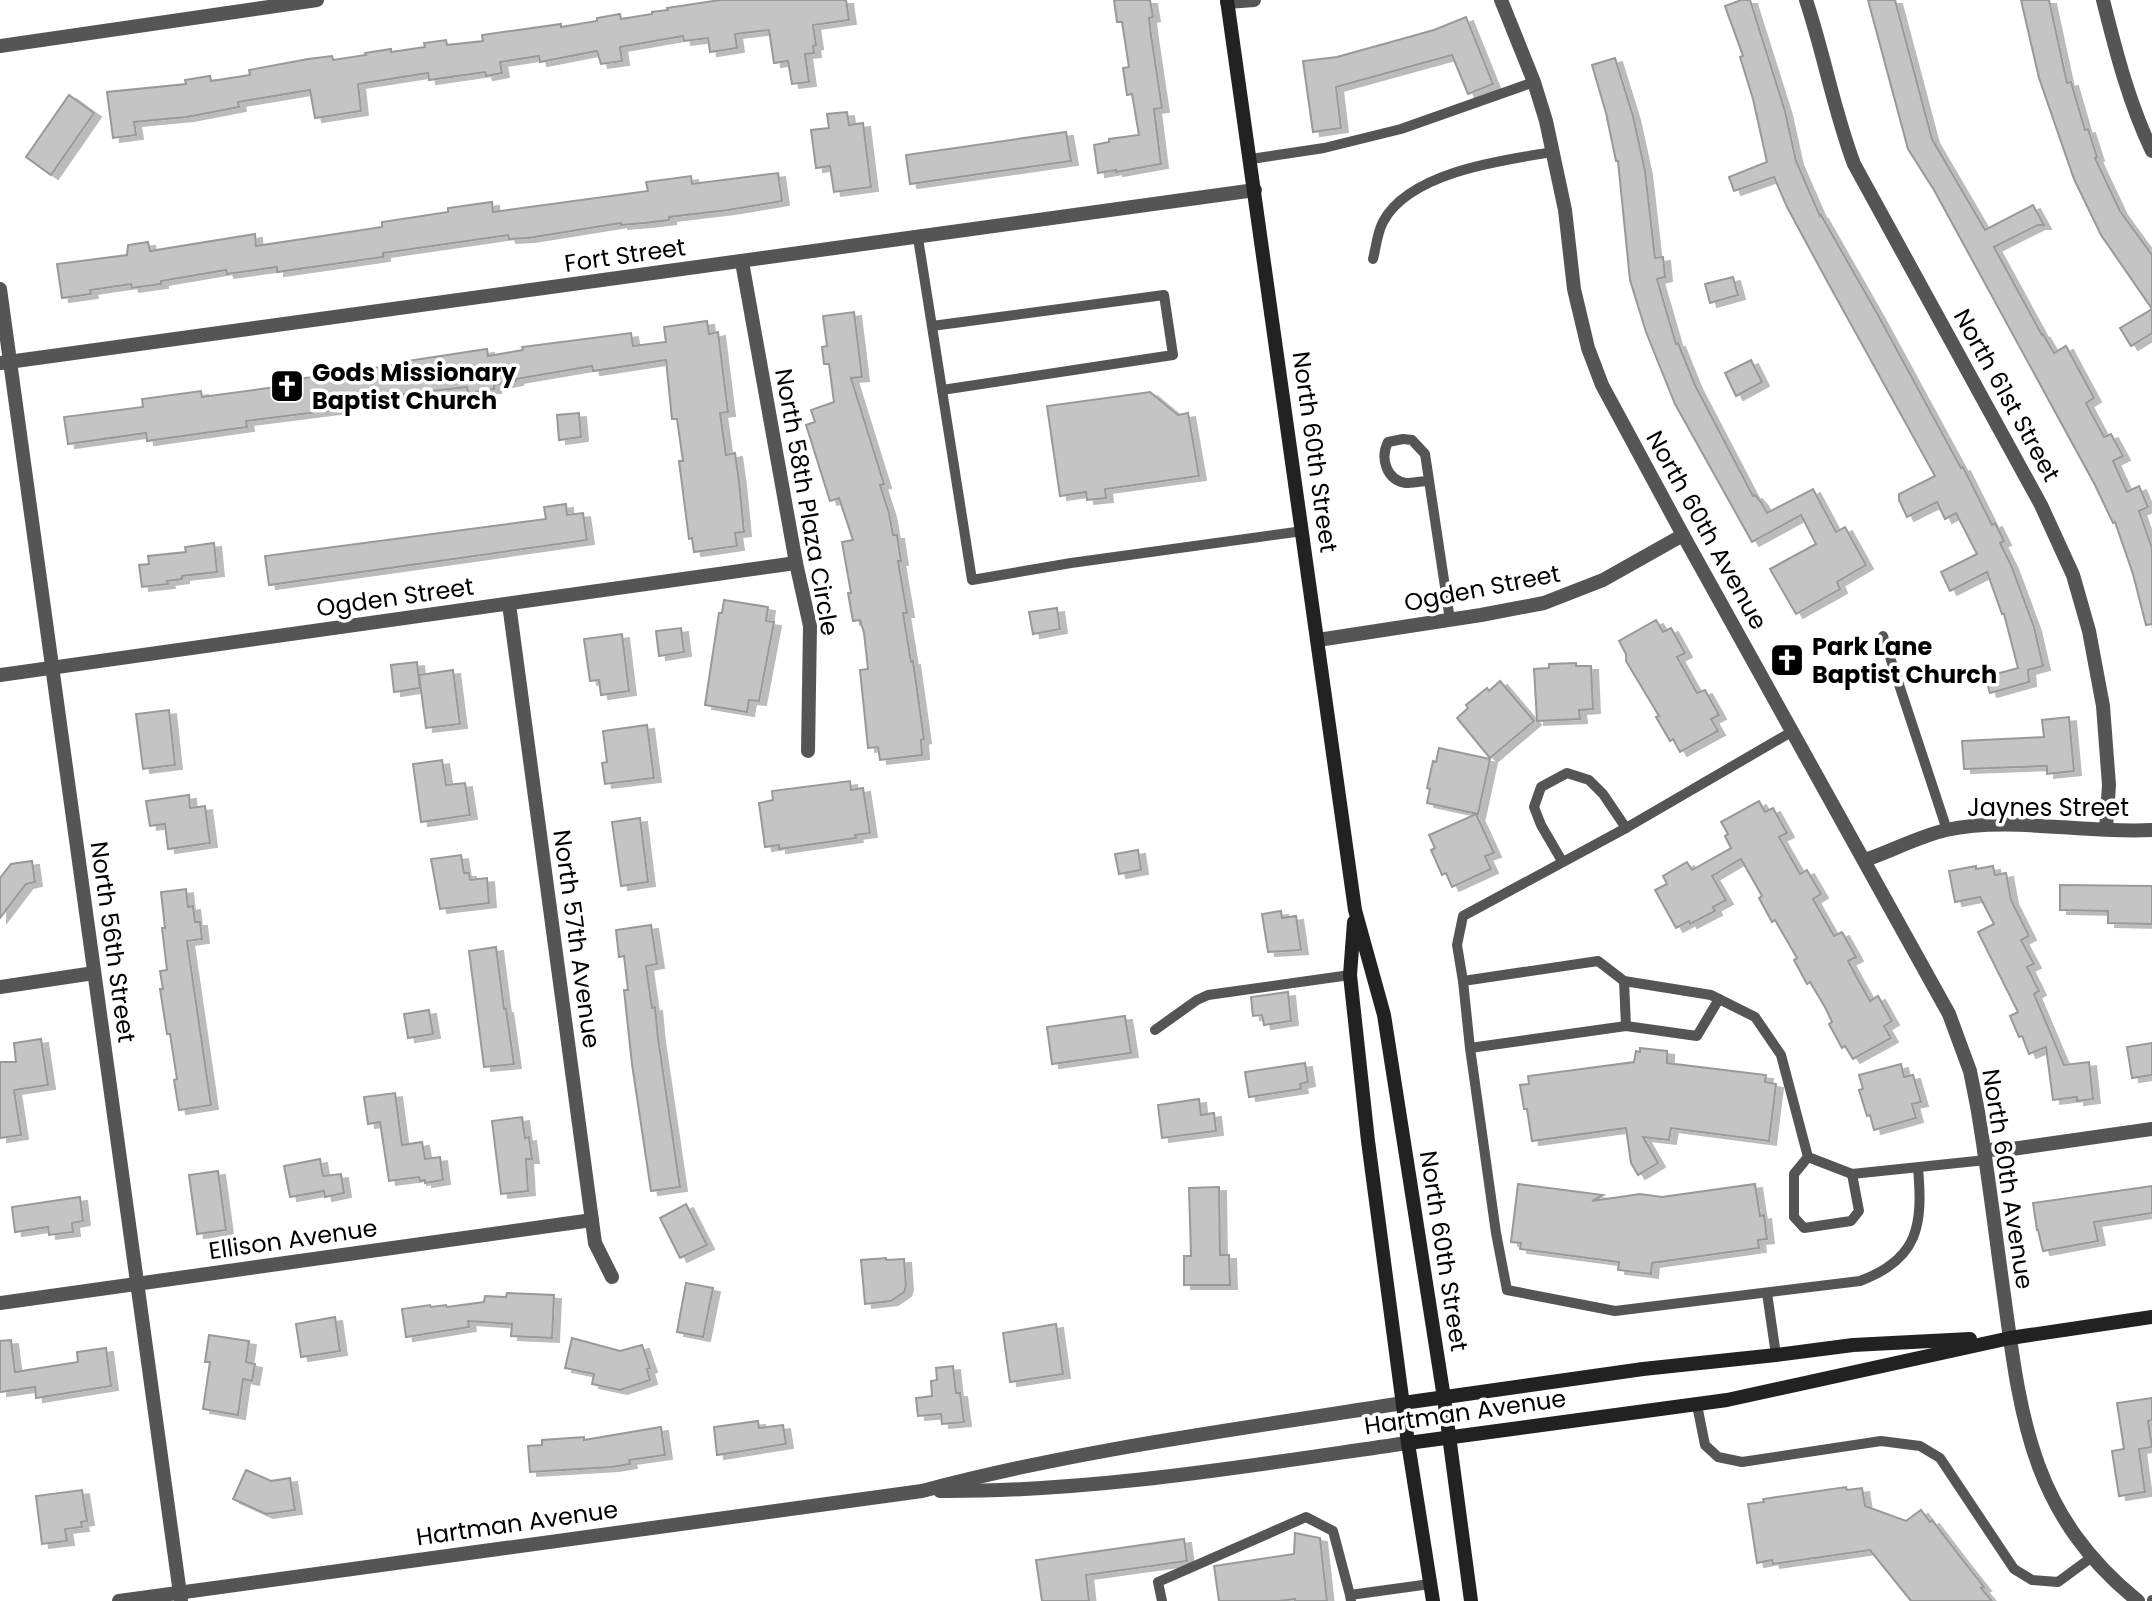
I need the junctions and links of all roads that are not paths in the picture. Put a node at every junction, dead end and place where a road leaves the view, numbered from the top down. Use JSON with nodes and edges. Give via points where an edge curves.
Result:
{"nodes":[{"id":1,"x":317,"y":0,"type":"edge"},
{"id":2,"x":1254,"y":0,"type":"edge"},
{"id":3,"x":1501,"y":0,"type":"edge"},
{"id":4,"x":1806,"y":0,"type":"edge"},
{"id":5,"x":2103,"y":0,"type":"edge"},
{"id":6,"x":1227,"y":1,"type":"edge"},
{"id":7,"x":0,"y":46,"type":"edge"},
{"id":8,"x":1534,"y":82,"type":"junction"},
{"id":9,"x":2152,"y":151,"type":"edge"},
{"id":10,"x":1553,"y":152,"type":"junction"},
{"id":11,"x":1251,"y":159,"type":"junction"},
{"id":12,"x":1255,"y":190,"type":"junction"},
{"id":13,"x":918,"y":238,"type":"junction"},
{"id":14,"x":1373,"y":259,"type":"dead end"},
{"id":15,"x":741,"y":262,"type":"junction"},
{"id":16,"x":0,"y":289,"type":"edge"},
{"id":17,"x":932,"y":326,"type":"junction"},
{"id":18,"x":5,"y":363,"type":"edge"},
{"id":19,"x":942,"y":390,"type":"junction"},
{"id":20,"x":1429,"y":481,"type":"junction"},
{"id":21,"x":1303,"y":531,"type":"junction"},
{"id":22,"x":1683,"y":535,"type":"junction"},
{"id":23,"x":796,"y":563,"type":"junction"},
{"id":24,"x":509,"y":604,"type":"junction"},
{"id":25,"x":1450,"y":620,"type":"junction"},
{"id":26,"x":1882,"y":636,"type":"dead end"},
{"id":27,"x":1318,"y":640,"type":"junction"},
{"id":28,"x":53,"y":668,"type":"junction"},
{"id":29,"x":0,"y":675,"type":"edge"},
{"id":30,"x":1793,"y":731,"type":"junction"},
{"id":31,"x":808,"y":751,"type":"dead end"},
{"id":32,"x":1626,"y":828,"type":"junction"},
{"id":33,"x":2106,"y":829,"type":"junction"},
{"id":34,"x":1947,"y":830,"type":"junction"},
{"id":35,"x":2152,"y":830,"type":"edge"},
{"id":36,"x":1865,"y":860,"type":"junction"},
{"id":37,"x":1562,"y":861,"type":"junction"},
{"id":38,"x":1355,"y":910,"type":"junction"},
{"id":39,"x":94,"y":974,"type":"junction"},
{"id":40,"x":1350,"y":975,"type":"junction"},
{"id":41,"x":1463,"y":981,"type":"junction"},
{"id":42,"x":1624,"y":981,"type":"junction"},
{"id":43,"x":0,"y":987,"type":"edge"},
{"id":44,"x":1719,"y":999,"type":"junction"},
{"id":45,"x":1626,"y":1026,"type":"junction"},
{"id":46,"x":1155,"y":1030,"type":"dead end"},
{"id":47,"x":1470,"y":1048,"type":"junction"},
{"id":48,"x":2152,"y":1129,"type":"edge"},
{"id":49,"x":1985,"y":1155,"type":"junction"},
{"id":50,"x":1808,"y":1157,"type":"junction"},
{"id":51,"x":1918,"y":1168,"type":"junction"},
{"id":52,"x":1852,"y":1174,"type":"junction"},
{"id":53,"x":592,"y":1220,"type":"junction"},
{"id":54,"x":612,"y":1277,"type":"dead end"},
{"id":55,"x":138,"y":1284,"type":"junction"},
{"id":56,"x":1767,"y":1293,"type":"junction"},
{"id":57,"x":0,"y":1303,"type":"edge"},
{"id":58,"x":2152,"y":1317,"type":"edge"},
{"id":59,"x":2010,"y":1338,"type":"junction"},
{"id":60,"x":1776,"y":1356,"type":"junction"},
{"id":61,"x":1444,"y":1398,"type":"junction"},
{"id":62,"x":1403,"y":1403,"type":"junction"},
{"id":63,"x":1697,"y":1405,"type":"junction"},
{"id":64,"x":1449,"y":1436,"type":"junction"},
{"id":65,"x":1408,"y":1443,"type":"junction"},
{"id":66,"x":922,"y":1491,"type":"junction"},
{"id":67,"x":2092,"y":1557,"type":"junction"},
{"id":68,"x":1430,"y":1584,"type":"junction"},
{"id":69,"x":180,"y":1597,"type":"edge"},
{"id":70,"x":1351,"y":1598,"type":"edge"},
{"id":71,"x":119,"y":1601,"type":"edge"},
{"id":72,"x":1162,"y":1601,"type":"edge"},
{"id":73,"x":1433,"y":1601,"type":"edge"},
{"id":74,"x":1471,"y":1601,"type":"edge"},
{"id":75,"x":2138,"y":1601,"type":"edge"}],
"edges":[{"from":1,"to":7,"type":"street"},
{"from":2,"to":6,"type":"street"},
{"from":3,"to":8,"type":"street","name":"North 60th Avenue"},
{"from":4,"to":33,"type":"street","name":"North 61st Street","via":[[1854,164],[2041,505],[2073,575],[2103,706],[2109,785]]},
{"from":5,"to":9,"type":"street","via":[[2119,66]]},
{"from":6,"to":11,"type":"main road","name":"North 60th Street"},
{"from":8,"to":10,"type":"street","name":"North 60th Avenue"},
{"from":8,"to":11,"type":"lane","via":[[1401,129],[1324,148]]},
{"from":10,"to":14,"type":"lane","via":[[1466,169],[1407,194],[1383,222]]},
{"from":10,"to":22,"type":"street","name":"North 60th Avenue","via":[[1588,348],[1617,414]]},
{"from":11,"to":12,"type":"main road","name":"North 60th Street"},
{"from":12,"to":13,"type":"street","name":"Fort Street"},
{"from":12,"to":21,"type":"main road","name":"North 60th Street"},
{"from":13,"to":15,"type":"street","name":"Fort Street"},
{"from":13,"to":17,"type":"lane"},
{"from":15,"to":18,"type":"street","name":"Fort Street"},
{"from":15,"to":23,"type":"street","name":"North 58th Plaza Circle"},
{"from":16,"to":18,"type":"street","name":"North 56th Street"},
{"from":17,"to":19,"type":"lane"},
{"from":17,"to":19,"type":"lane","via":[[1164,295],[1173,355]]},
{"from":18,"to":28,"type":"street","name":"North 56th Street"},
{"from":19,"to":21,"type":"lane","via":[[972,580]]},
{"from":20,"to":20,"type":"lane","via":[[1419,445],[1412,440],[1388,442],[1385,461],[1395,478],[1404,483]]},
{"from":20,"to":25,"type":"lane"},
{"from":21,"to":27,"type":"main road","name":"North 60th Street"},
{"from":22,"to":25,"type":"street","name":"Ogden Street","via":[[1571,594]]},
{"from":22,"to":30,"type":"street","name":"North 60th Avenue"},
{"from":23,"to":24,"type":"street","name":"Ogden Street"},
{"from":23,"to":31,"type":"street","name":"North 58th Plaza Circle","via":[[810,626]]},
{"from":24,"to":28,"type":"street","name":"Ogden Street"},
{"from":24,"to":53,"type":"street","name":"North 57th Avenue"},
{"from":25,"to":27,"type":"street","name":"Ogden Street"},
{"from":26,"to":34,"type":"lane"},
{"from":27,"to":38,"type":"main road","name":"North 60th Street"},
{"from":28,"to":29,"type":"street","name":"Ogden Street"},
{"from":28,"to":39,"type":"street","name":"North 56th Street"},
{"from":30,"to":32,"type":"lane"},
{"from":30,"to":36,"type":"street","name":"North 60th Avenue"},
{"from":32,"to":37,"type":"lane"},
{"from":32,"to":37,"type":"lane","via":[[1588,780],[1567,773],[1541,787],[1534,807]]},
{"from":33,"to":34,"type":"street","name":"Jaynes Street","via":[[1993,826]]},
{"from":33,"to":35,"type":"street","name":"Jaynes Street"},
{"from":34,"to":36,"type":"street","name":"Jaynes Street"},
{"from":36,"to":49,"type":"street","name":"North 60th Avenue","via":[[1960,1040]]},
{"from":37,"to":41,"type":"lane","via":[[1463,916],[1457,945]]},
{"from":38,"to":40,"type":"main road","name":"North 60th Street"},
{"from":38,"to":61,"type":"main road","name":"North 60th Street","via":[[1384,1015]]},
{"from":39,"to":43,"type":"street"},
{"from":39,"to":55,"type":"street","name":"North 56th Street"},
{"from":40,"to":46,"type":"lane","via":[[1208,995]]},
{"from":40,"to":62,"type":"main road","name":"North 60th Street"},
{"from":41,"to":42,"type":"lane","via":[[1598,961]]},
{"from":41,"to":47,"type":"lane"},
{"from":42,"to":44,"type":"lane"},
{"from":42,"to":45,"type":"lane"},
{"from":44,"to":45,"type":"lane","via":[[1697,1036]]},
{"from":44,"to":50,"type":"lane","via":[[1755,1017],[1782,1055]]},
{"from":45,"to":47,"type":"lane"},
{"from":47,"to":56,"type":"lane","via":[[1507,1290],[1615,1311]]},
{"from":48,"to":49,"type":"street"},
{"from":49,"to":51,"type":"lane"},
{"from":49,"to":59,"type":"street","name":"North 60th Avenue"},
{"from":50,"to":52,"type":"lane"},
{"from":50,"to":52,"type":"lane","via":[[1794,1174],[1794,1217],[1804,1228],[1851,1222],[1859,1211]]},
{"from":51,"to":52,"type":"lane"},
{"from":51,"to":56,"type":"lane","via":[[1917,1228],[1896,1263],[1860,1281]]},
{"from":53,"to":54,"type":"street","name":"North 57th Avenue","via":[[595,1243]]},
{"from":53,"to":55,"type":"street","name":"Ellison Avenue"},
{"from":55,"to":57,"type":"street","name":"Ellison Avenue"},
{"from":55,"to":69,"type":"street","name":"North 56th Street"},
{"from":56,"to":60,"type":"lane"},
{"from":58,"to":59,"type":"main road","name":"Hartman Avenue"},
{"from":59,"to":60,"type":"main road","name":"Hartman Avenue","via":[[1853,1345]]},
{"from":59,"to":63,"type":"main road","name":"Hartman Avenue"},
{"from":59,"to":67,"type":"street","name":"North 60th Avenue","via":[[2022,1417],[2039,1469],[2058,1509]]},
{"from":60,"to":61,"type":"main road","name":"Hartman Avenue","via":[[1643,1369]]},
{"from":61,"to":62,"type":"main road","name":"Hartman Avenue"},
{"from":61,"to":64,"type":"main road","name":"North 60th Street"},
{"from":62,"to":65,"type":"main road","name":"North 60th Street"},
{"from":62,"to":66,"type":"street","name":"Hartman Avenue","via":[[995,1472]]},
{"from":63,"to":64,"type":"main road","name":"Hartman Avenue"},
{"from":63,"to":67,"type":"lane","via":[[1705,1445],[1718,1457],[1742,1462],[1881,1441],[1920,1446],[1940,1458],[2014,1569],[2032,1580],[2058,1582]]},
{"from":64,"to":65,"type":"main road","name":"Hartman Avenue"},
{"from":64,"to":74,"type":"main road","name":"North 60th Street"},
{"from":65,"to":66,"type":"street","name":"Hartman Avenue","via":[[1176,1475],[999,1492]]},
{"from":65,"to":68,"type":"main road","name":"North 60th Street"},
{"from":66,"to":69,"type":"street","name":"Hartman Avenue"},
{"from":67,"to":75,"type":"street","name":"North 60th Avenue"},
{"from":68,"to":70,"type":"lane"},
{"from":68,"to":73,"type":"main road","name":"North 60th Street"},
{"from":69,"to":71,"type":"street","name":"Hartman Avenue"},
{"from":70,"to":72,"type":"lane","via":[[1333,1531],[1306,1517],[1158,1582]]}]}
